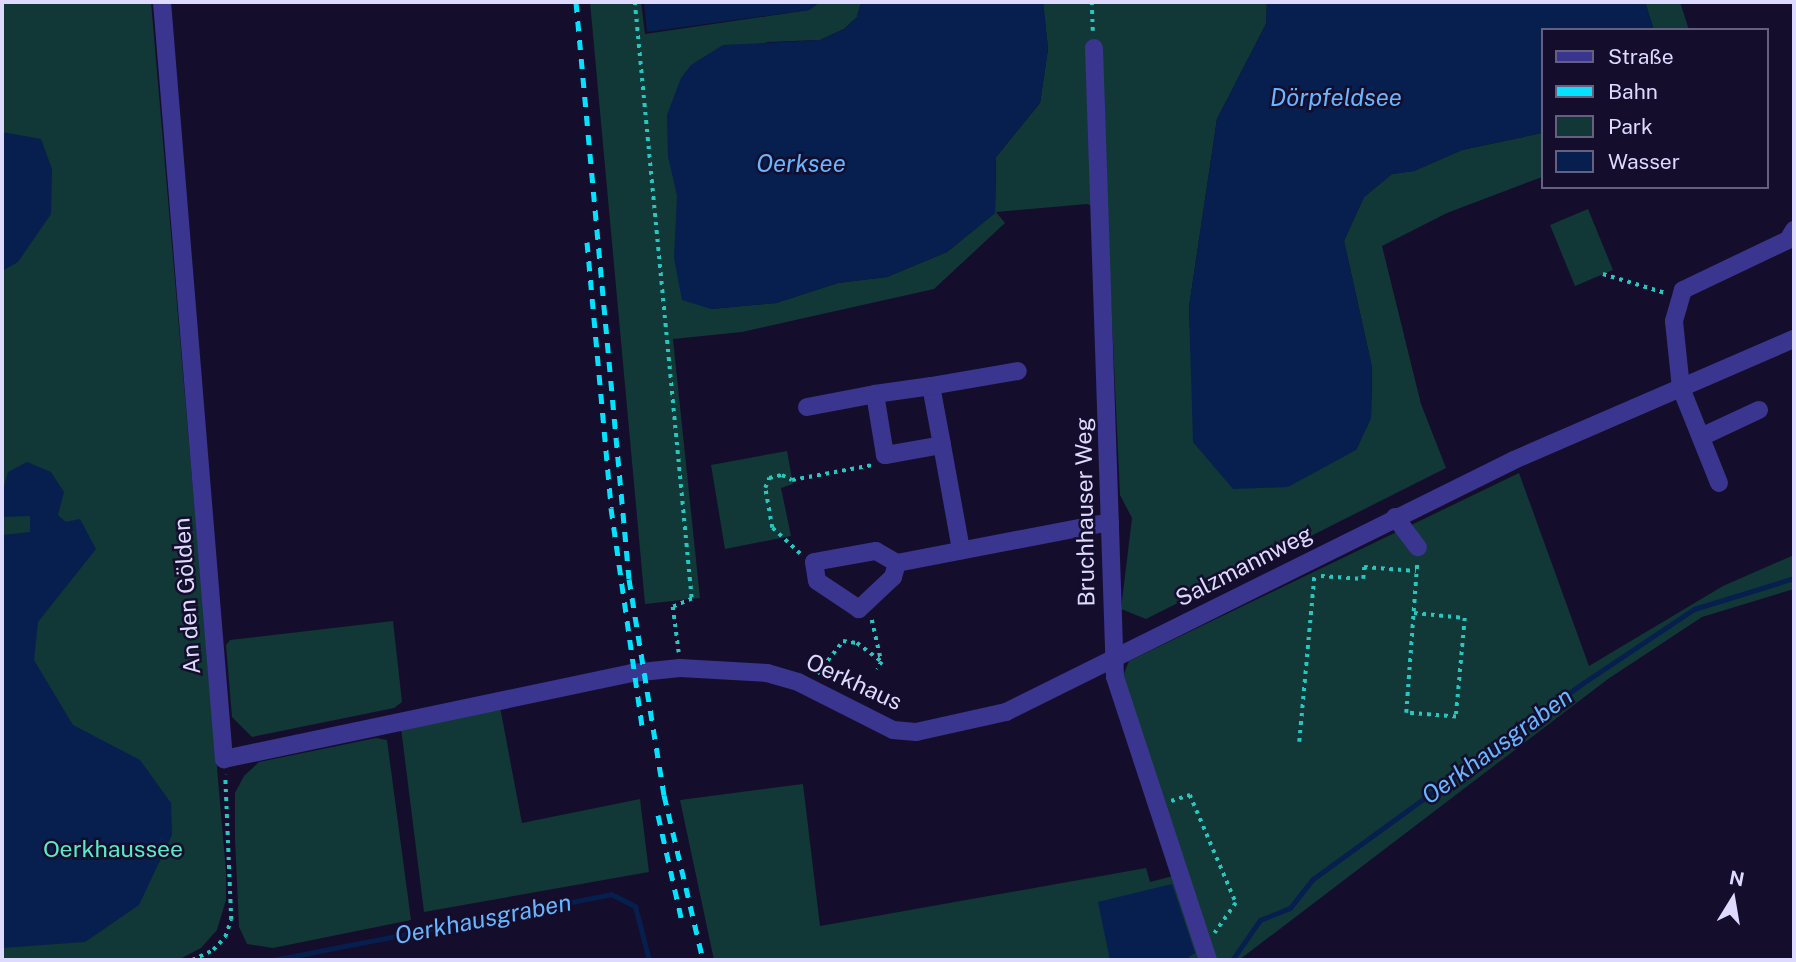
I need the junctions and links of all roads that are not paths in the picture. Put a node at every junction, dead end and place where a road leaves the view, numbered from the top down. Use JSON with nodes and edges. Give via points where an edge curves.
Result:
{"nodes":[{"id":1,"x":162,"y":2,"type":"edge"},
{"id":2,"x":1093,"y":45,"type":"road end"},
{"id":3,"x":1794,"y":230,"type":"edge"},
{"id":4,"x":1794,"y":340,"type":"edge"},
{"id":5,"x":1018,"y":371,"type":"dead end"},
{"id":6,"x":931,"y":386,"type":"junction"},
{"id":7,"x":1681,"y":388,"type":"junction"},
{"id":8,"x":875,"y":394,"type":"junction"},
{"id":9,"x":807,"y":407,"type":"dead end"},
{"id":10,"x":1759,"y":410,"type":"dead end"},
{"id":11,"x":1701,"y":437,"type":"junction"},
{"id":12,"x":942,"y":445,"type":"junction"},
{"id":13,"x":1719,"y":483,"type":"dead end"},
{"id":14,"x":1395,"y":517,"type":"junction"},
{"id":15,"x":1111,"y":522,"type":"junction"},
{"id":16,"x":1418,"y":547,"type":"road end"},
{"id":17,"x":961,"y":550,"type":"junction"},
{"id":18,"x":897,"y":564,"type":"junction"},
{"id":19,"x":1115,"y":659,"type":"junction"},
{"id":20,"x":391,"y":722,"type":"joint"},
{"id":21,"x":1206,"y":955,"type":"edge"}],
"edges":[{"from":1,"to":20,"type":"street","name":"An den Gölden","via":[[224,759]]},
{"from":2,"to":15,"type":"street","name":"Bruchhauser Weg"},
{"from":3,"to":7,"type":"street","via":[[1788,240],[1684,290],[1673,344],[1683,369]]},
{"from":4,"to":7,"type":"street","name":"Salzmannweg"},
{"from":5,"to":6,"type":"street"},
{"from":6,"to":8,"type":"street"},
{"from":6,"to":12,"type":"street"},
{"from":7,"to":11,"type":"street"},
{"from":7,"to":14,"type":"street","name":"Salzmannweg"},
{"from":8,"to":9,"type":"street"},
{"from":8,"to":12,"type":"street","via":[[885,455]]},
{"from":10,"to":11,"type":"street"},
{"from":11,"to":13,"type":"street"},
{"from":12,"to":17,"type":"street"},
{"from":14,"to":16,"type":"street"},
{"from":14,"to":19,"type":"street","name":"Salzmannweg"},
{"from":15,"to":17,"type":"street"},
{"from":15,"to":19,"type":"street","name":"Bruchhauser Weg"},
{"from":17,"to":18,"type":"street"},
{"from":18,"to":18,"type":"street","via":[[876,551],[814,562],[817,581],[859,609],[893,577]]},
{"from":19,"to":20,"type":"street","name":"Oerkhaus","via":[[1006,712],[916,732],[893,730],[798,682],[719,668],[643,671]]},
{"from":19,"to":21,"type":"street","name":"Bruchhauser Weg","via":[[1115,677]]}]}
